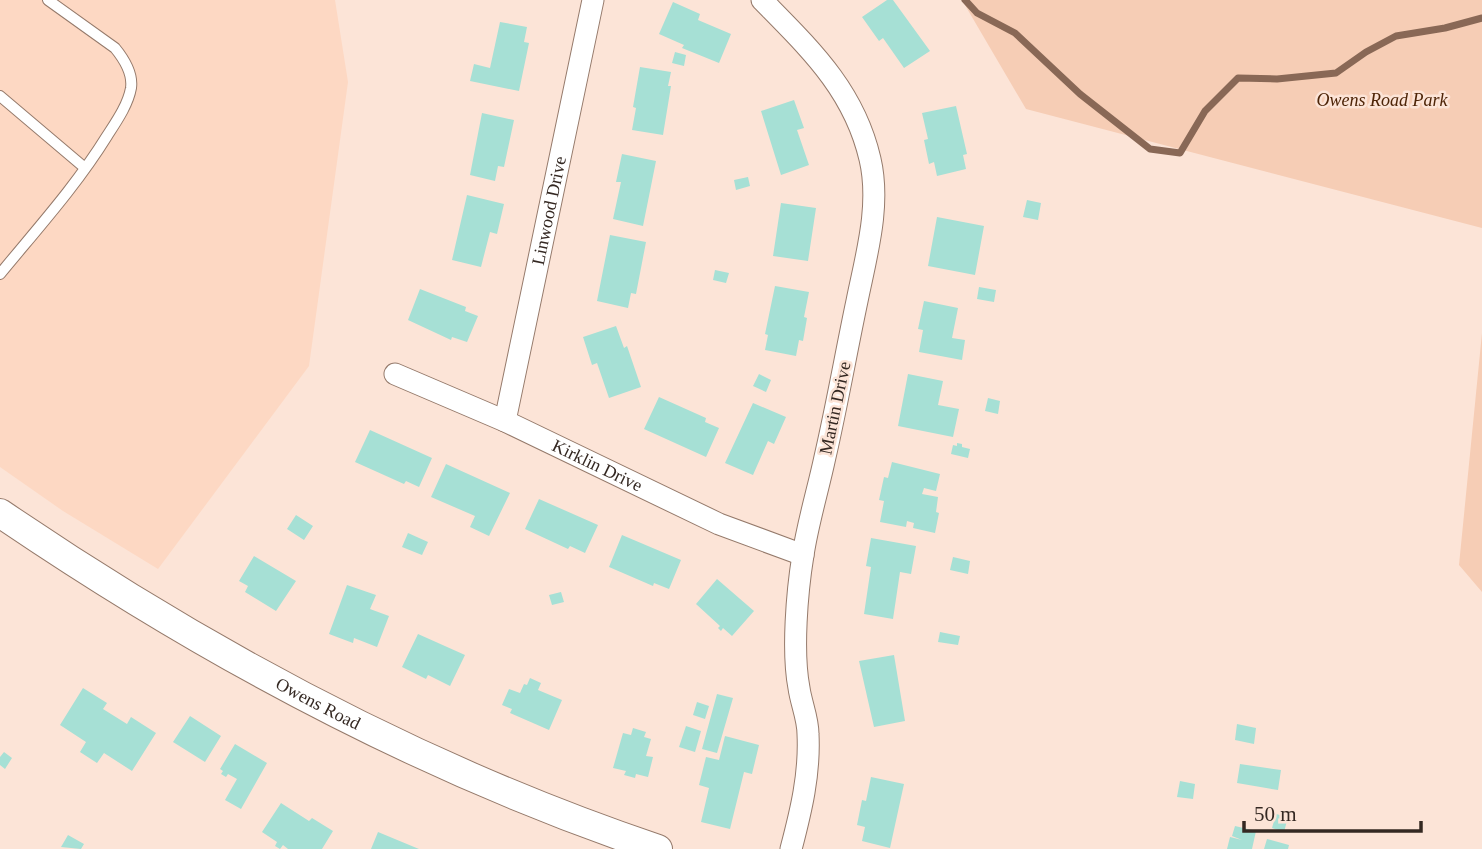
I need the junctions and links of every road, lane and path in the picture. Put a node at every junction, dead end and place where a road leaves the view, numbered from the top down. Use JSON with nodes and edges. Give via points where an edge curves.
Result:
{"nodes":[{"id":1,"x":48,"y":0,"type":"edge"},
{"id":2,"x":593,"y":0,"type":"edge"},
{"id":3,"x":762,"y":0,"type":"edge"},
{"id":4,"x":0,"y":96,"type":"edge"},
{"id":5,"x":85,"y":168,"type":"junction"},
{"id":6,"x":0,"y":274,"type":"edge"},
{"id":7,"x":395,"y":374,"type":"dead end"},
{"id":8,"x":505,"y":421,"type":"junction"},
{"id":9,"x":0,"y":513,"type":"edge"},
{"id":10,"x":803,"y":555,"type":"junction"},
{"id":11,"x":658,"y":849,"type":"edge"},
{"id":12,"x":791,"y":849,"type":"edge"}],
"edges":[{"from":1,"to":5,"type":"lane","via":[[115,48],[130,77],[131,88],[121,113]]},
{"from":2,"to":8,"type":"street","name":"Linwood Drive"},
{"from":3,"to":10,"type":"street","name":"Martin Drive","via":[[820,59],[844,94],[857,117],[871,162],[871,234]]},
{"from":4,"to":5,"type":"lane"},
{"from":5,"to":6,"type":"lane"},
{"from":7,"to":8,"type":"street","name":"Kirklin Drive"},
{"from":8,"to":10,"type":"street","name":"Kirklin Drive","via":[[719,524]]},
{"from":9,"to":11,"type":"street","name":"Owens Road","via":[[214,649],[377,735],[495,787]]},
{"from":10,"to":12,"type":"street","name":"Martin Drive","via":[[796,661],[808,757],[806,788]]}]}
